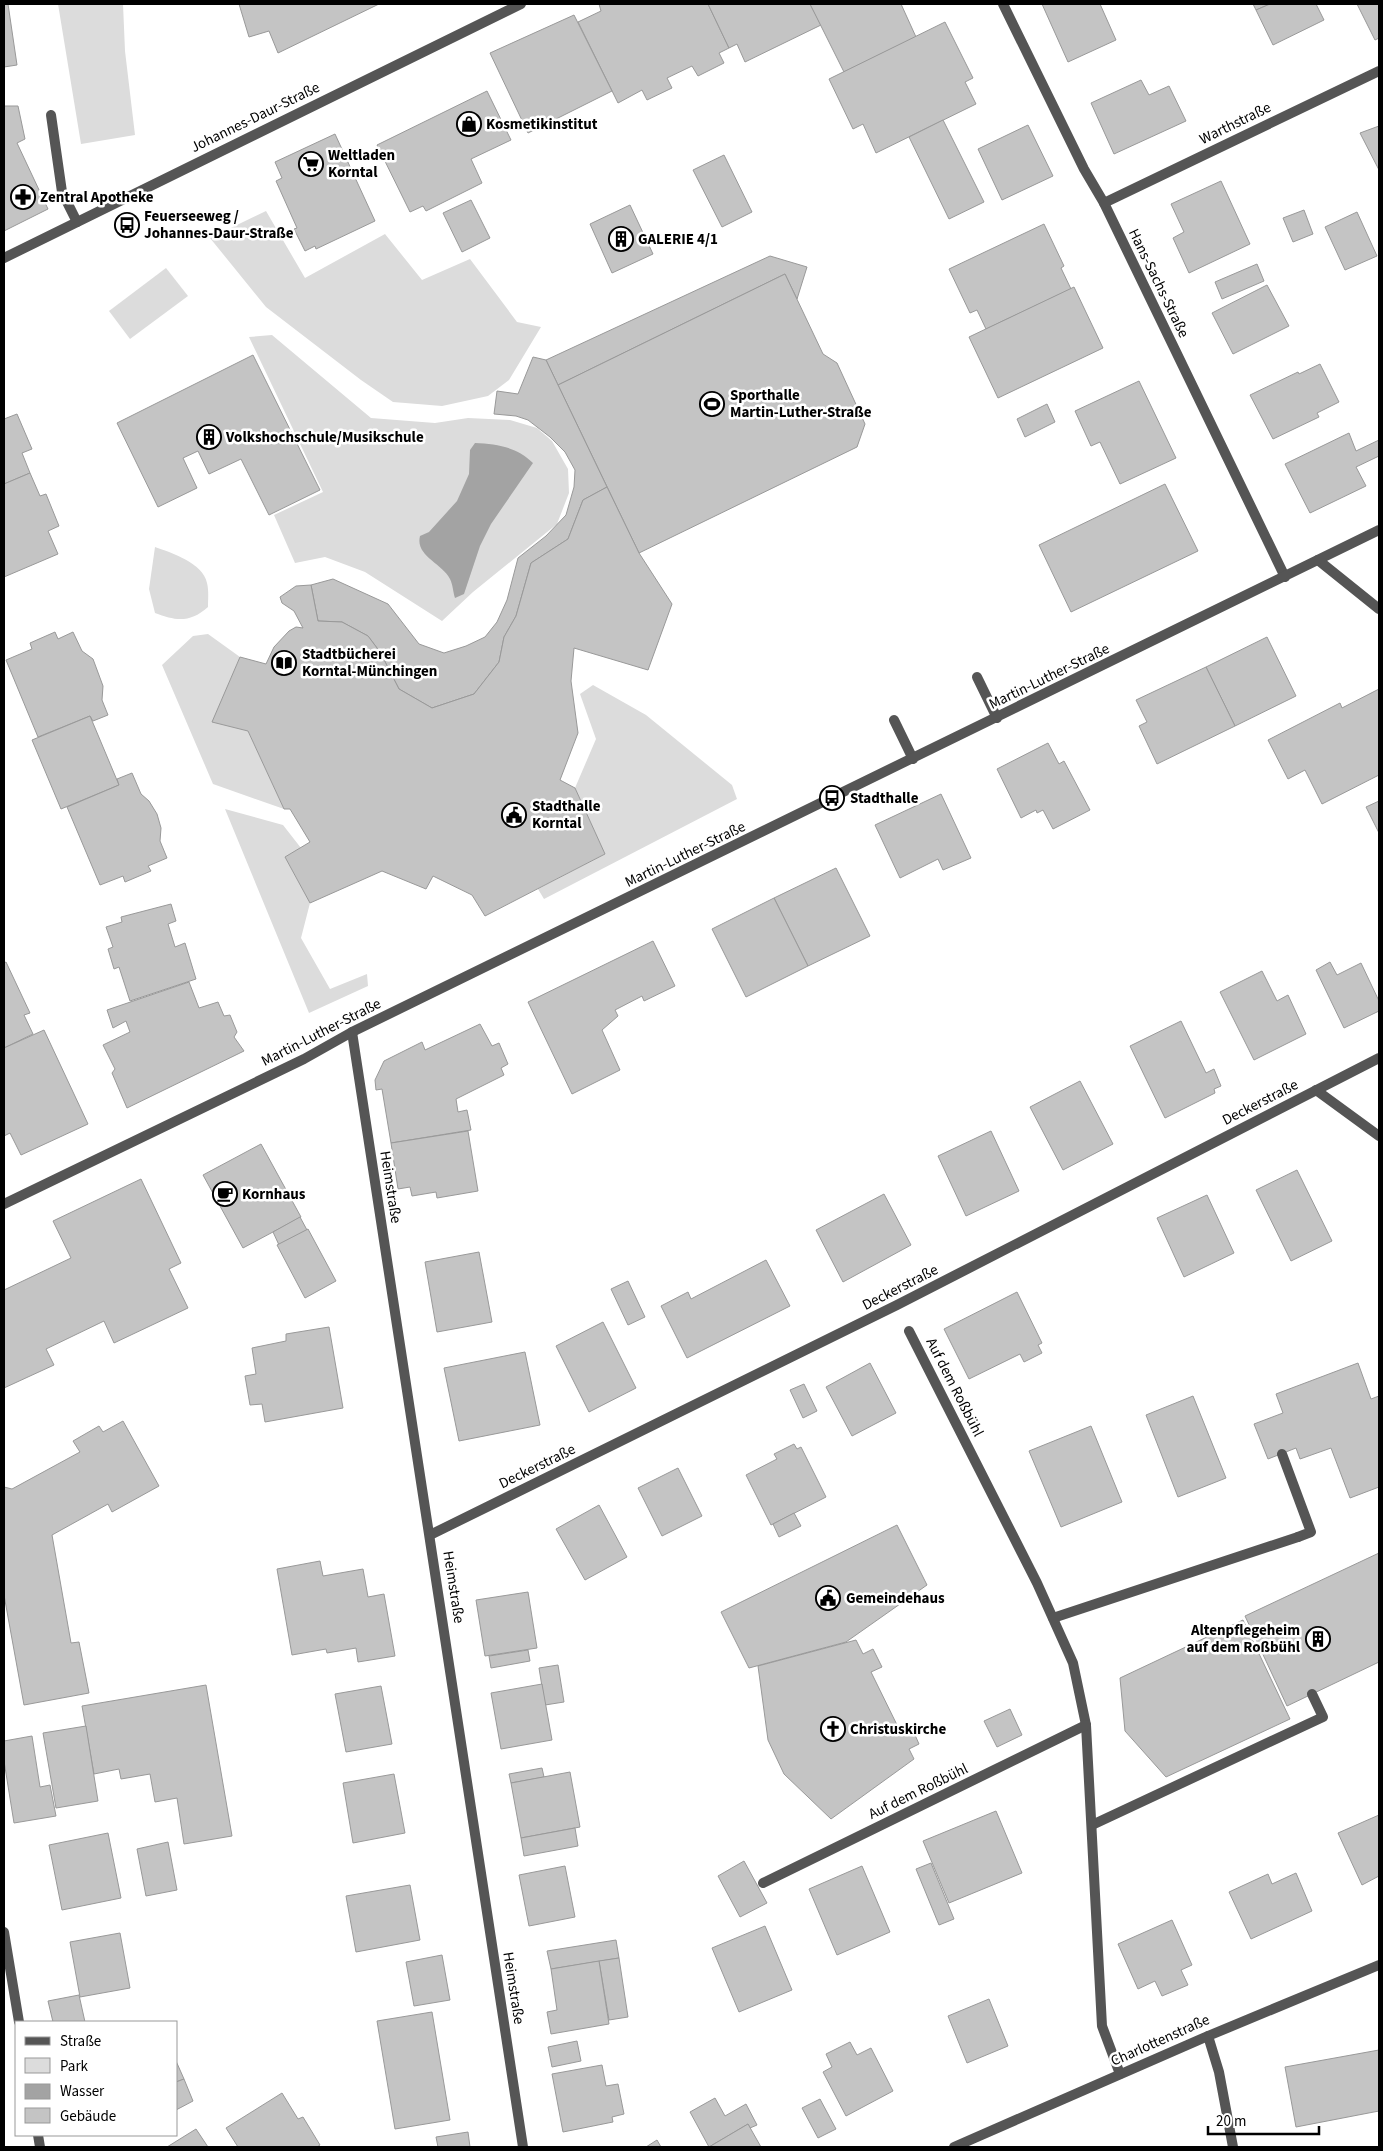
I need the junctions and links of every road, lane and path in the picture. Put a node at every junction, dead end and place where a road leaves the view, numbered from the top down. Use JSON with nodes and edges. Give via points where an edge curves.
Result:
{"nodes":[{"id":1,"x":520,"y":4,"type":"edge"},
{"id":2,"x":1003,"y":4,"type":"edge"},
{"id":3,"x":1379,"y":71,"type":"edge"},
{"id":4,"x":51,"y":115,"type":"dead end"},
{"id":5,"x":1104,"y":203,"type":"junction"},
{"id":6,"x":77,"y":222,"type":"junction"},
{"id":7,"x":4,"y":258,"type":"edge"},
{"id":8,"x":1379,"y":530,"type":"edge"},
{"id":9,"x":1318,"y":560,"type":"junction"},
{"id":10,"x":1285,"y":577,"type":"junction"},
{"id":11,"x":1379,"y":609,"type":"edge"},
{"id":12,"x":977,"y":677,"type":"dead end"},
{"id":13,"x":997,"y":718,"type":"junction"},
{"id":14,"x":894,"y":720,"type":"dead end"},
{"id":15,"x":913,"y":758,"type":"junction"},
{"id":16,"x":352,"y":1032,"type":"junction"},
{"id":17,"x":1379,"y":1058,"type":"edge"},
{"id":18,"x":1316,"y":1090,"type":"junction"},
{"id":19,"x":1379,"y":1136,"type":"edge"},
{"id":20,"x":4,"y":1204,"type":"edge"},
{"id":21,"x":909,"y":1331,"type":"dead end"},
{"id":22,"x":1282,"y":1454,"type":"dead end"},
{"id":23,"x":430,"y":1535,"type":"junction"},
{"id":24,"x":1053,"y":1618,"type":"junction"},
{"id":25,"x":1312,"y":1694,"type":"dead end"},
{"id":26,"x":1086,"y":1726,"type":"junction"},
{"id":27,"x":1092,"y":1824,"type":"junction"},
{"id":28,"x":763,"y":1884,"type":"dead end"},
{"id":29,"x":4,"y":1932,"type":"edge"},
{"id":30,"x":1379,"y":1965,"type":"edge"},
{"id":31,"x":19,"y":2021,"type":"edge"},
{"id":32,"x":1208,"y":2036,"type":"junction"},
{"id":33,"x":1120,"y":2074,"type":"junction"},
{"id":34,"x":523,"y":2147,"type":"edge"},
{"id":35,"x":954,"y":2147,"type":"edge"},
{"id":36,"x":1233,"y":2147,"type":"edge"}],
"edges":[{"from":1,"to":6,"type":"street","name":"Johannes-Daur-Straße"},
{"from":2,"to":5,"type":"street","name":"Hans-Sachs-Straße"},
{"from":3,"to":5,"type":"street","name":"Warthstraße"},
{"from":4,"to":6,"type":"street","via":[[62,192]]},
{"from":5,"to":10,"type":"street","name":"Hans-Sachs-Straße"},
{"from":6,"to":7,"type":"street","name":"Johannes-Daur-Straße"},
{"from":8,"to":9,"type":"street","name":"Martin-Luther-Straße"},
{"from":9,"to":10,"type":"street","name":"Martin-Luther-Straße"},
{"from":9,"to":11,"type":"street"},
{"from":10,"to":13,"type":"street","name":"Martin-Luther-Straße"},
{"from":12,"to":13,"type":"street"},
{"from":13,"to":15,"type":"street","name":"Martin-Luther-Straße"},
{"from":14,"to":15,"type":"street"},
{"from":15,"to":16,"type":"street","name":"Martin-Luther-Straße"},
{"from":16,"to":20,"type":"street","name":"Martin-Luther-Straße","via":[[304,1059]]},
{"from":16,"to":23,"type":"street","name":"Heimstraße"},
{"from":17,"to":18,"type":"street","name":"Deckerstraße"},
{"from":18,"to":19,"type":"street"},
{"from":18,"to":23,"type":"street","name":"Deckerstraße","via":[[897,1305]]},
{"from":21,"to":24,"type":"street","name":"Auf dem Roßbühl"},
{"from":22,"to":24,"type":"street","via":[[1311,1532]]},
{"from":23,"to":34,"type":"street","name":"Heimstraße"},
{"from":24,"to":26,"type":"street","name":"Auf dem Roßbühl","via":[[1073,1663]]},
{"from":25,"to":27,"type":"street","via":[[1323,1717]]},
{"from":26,"to":27,"type":"street","name":"Auf dem Roßbühl"},
{"from":26,"to":28,"type":"street","name":"Auf dem Roßbühl"},
{"from":27,"to":33,"type":"street","name":"Auf dem Roßbühl","via":[[1102,2026]]},
{"from":29,"to":31,"type":"street"},
{"from":30,"to":32,"type":"street","name":"Charlottenstraße"},
{"from":32,"to":33,"type":"street","name":"Charlottenstraße"},
{"from":32,"to":36,"type":"street"},
{"from":33,"to":35,"type":"street","name":"Charlottenstraße"}]}
